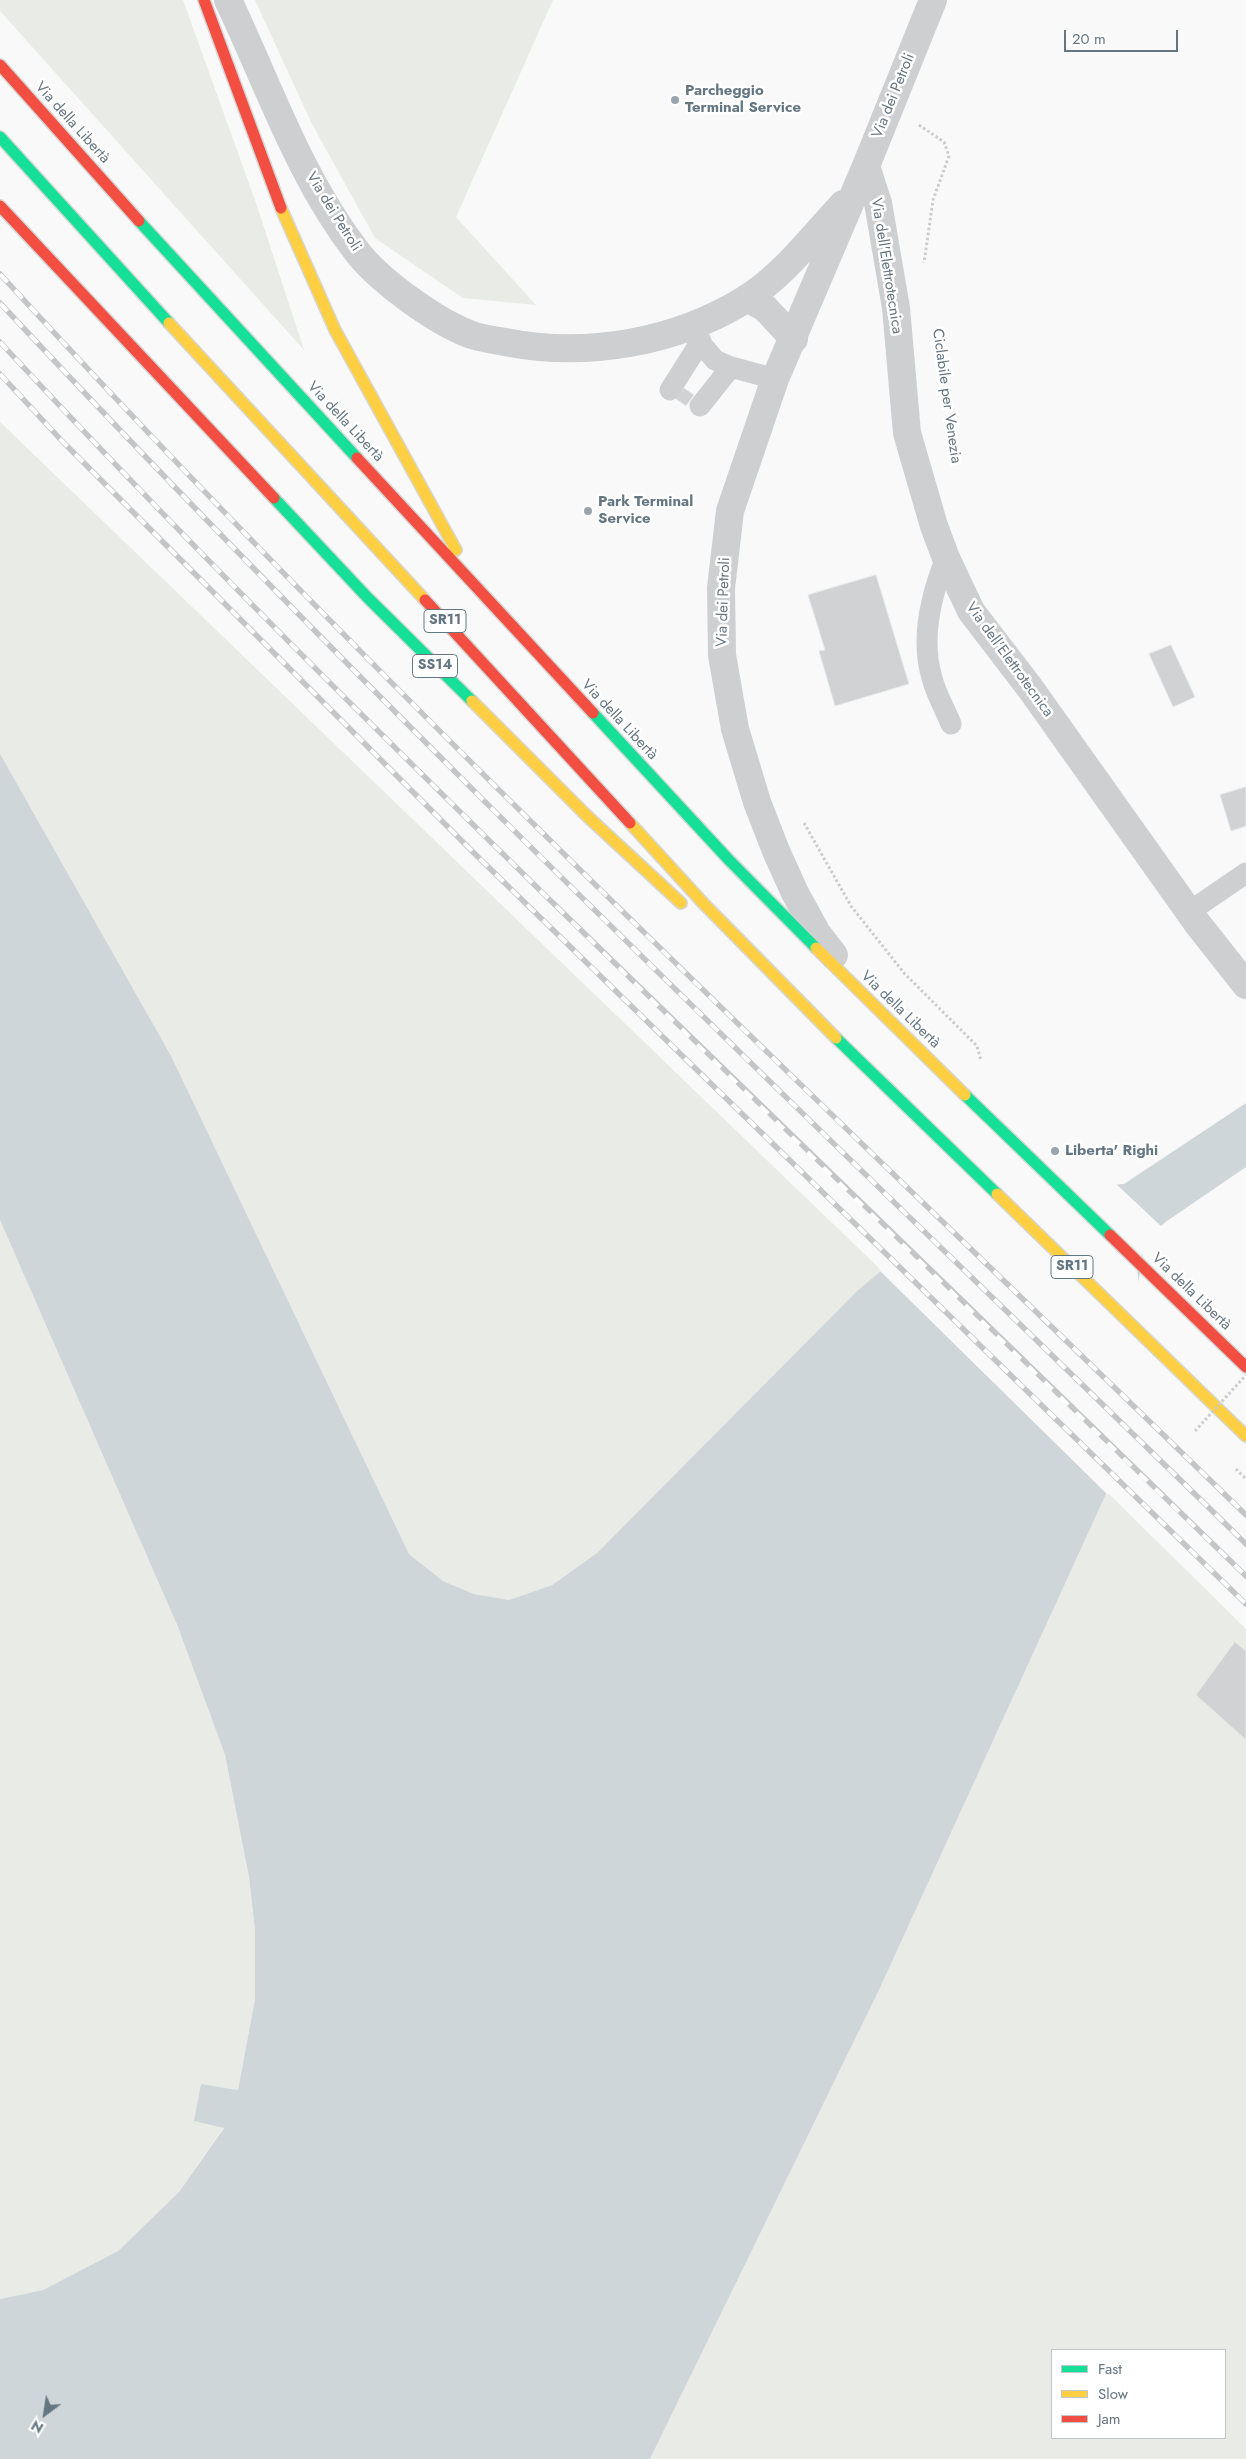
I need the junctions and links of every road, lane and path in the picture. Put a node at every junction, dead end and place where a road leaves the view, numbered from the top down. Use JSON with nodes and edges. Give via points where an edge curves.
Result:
{"nodes":[{"id":1,"x":204,"y":0,"type":"edge"},
{"id":2,"x":228,"y":0,"type":"edge"},
{"id":3,"x":933,"y":0,"type":"edge"},
{"id":4,"x":0,"y":65,"type":"edge"},
{"id":5,"x":889,"y":110,"type":"junction"},
{"id":6,"x":0,"y":137,"type":"edge"},
{"id":7,"x":866,"y":166,"type":"junction"},
{"id":8,"x":854,"y":192,"type":"junction"},
{"id":9,"x":0,"y":206,"type":"edge"},
{"id":10,"x":924,"y":264,"type":"dead end"},
{"id":11,"x":748,"y":298,"type":"junction"},
{"id":12,"x":694,"y":334,"type":"junction"},
{"id":13,"x":794,"y":339,"type":"junction"},
{"id":14,"x":731,"y":367,"type":"junction"},
{"id":15,"x":775,"y":379,"type":"junction"},
{"id":16,"x":670,"y":390,"type":"dead end"},
{"id":17,"x":700,"y":406,"type":"dead end"},
{"id":18,"x":946,"y":558,"type":"junction"},
{"id":19,"x":477,"y":588,"type":"junction"},
{"id":20,"x":951,"y":724,"type":"dead end"},
{"id":21,"x":800,"y":816,"type":"dead end"},
{"id":22,"x":1246,"y":873,"type":"edge"},
{"id":23,"x":690,"y":911,"type":"dead end"},
{"id":24,"x":1189,"y":912,"type":"junction"},
{"id":25,"x":738,"y":955,"type":"dead end"},
{"id":26,"x":1246,"y":985,"type":"edge"},
{"id":27,"x":868,"y":1000,"type":"junction"},
{"id":28,"x":984,"y":1070,"type":"dead end"},
{"id":29,"x":898,"y":1097,"type":"junction"},
{"id":30,"x":1246,"y":1367,"type":"edge"},
{"id":31,"x":1246,"y":1375,"type":"edge"},
{"id":32,"x":1195,"y":1431,"type":"dead end"},
{"id":33,"x":1246,"y":1436,"type":"edge"}],
"edges":[{"from":1,"to":19,"type":"highway","via":[[277,200],[335,330]]},
{"from":2,"to":12,"type":"street","name":"Via dei Petroli","via":[[287,134],[324,202],[359,254],[394,287],[438,317],[475,336],[522,345],[576,349]]},
{"from":3,"to":5,"type":"street","name":"Via dei Petroli"},
{"from":4,"to":19,"type":"highway","name":"Via della Libertà","number":"SR11","via":[[199,288]]},
{"from":5,"to":7,"type":"street","name":"Via dei Petroli"},
{"from":5,"to":10,"type":"path","via":[[917,123],[944,142],[949,156],[933,200]]},
{"from":6,"to":29,"type":"highway","number":"SR11","via":[[704,904]]},
{"from":7,"to":8,"type":"street","name":"Via dei Petroli"},
{"from":7,"to":18,"type":"street","name":"Via dell'Elettrotecnica","via":[[878,204],[896,308],[907,433]]},
{"from":8,"to":11,"type":"street","name":"Via dei Petroli","via":[[778,276]]},
{"from":8,"to":13,"type":"street","name":"Via dei Petroli"},
{"from":9,"to":23,"type":"highway","number":"SS14","via":[[367,597],[587,816]]},
{"from":11,"to":12,"type":"street","name":"Via dei Petroli"},
{"from":11,"to":13,"type":"street","via":[[764,308]]},
{"from":12,"to":14,"type":"lane","via":[[715,360]]},
{"from":12,"to":16,"type":"lane"},
{"from":13,"to":15,"type":"street","name":"Via dei Petroli"},
{"from":14,"to":15,"type":"lane"},
{"from":14,"to":17,"type":"lane"},
{"from":15,"to":27,"type":"street","name":"Via dei Petroli","via":[[730,511],[721,588],[722,655],[735,729],[776,851],[817,933]]},
{"from":18,"to":20,"type":"lane","via":[[934,587],[926,640],[931,678]]},
{"from":18,"to":24,"type":"street","name":"Via dell'Elettrotecnica","via":[[971,612],[1030,688]]},
{"from":19,"to":27,"type":"highway","name":"Via della Libertà","number":"SR11","via":[[729,860]]},
{"from":21,"to":28,"type":"path","via":[[851,906],[904,973],[977,1046]]},
{"from":22,"to":24,"type":"lane"},
{"from":24,"to":26,"type":"street","name":"Via dell'Elettrotecnica"},
{"from":25,"to":29,"type":"highway"},
{"from":27,"to":30,"type":"highway","name":"Via della Libertà","number":"SR11"},
{"from":29,"to":33,"type":"highway","number":"SR11"},
{"from":31,"to":32,"type":"path","bridge":true}]}
